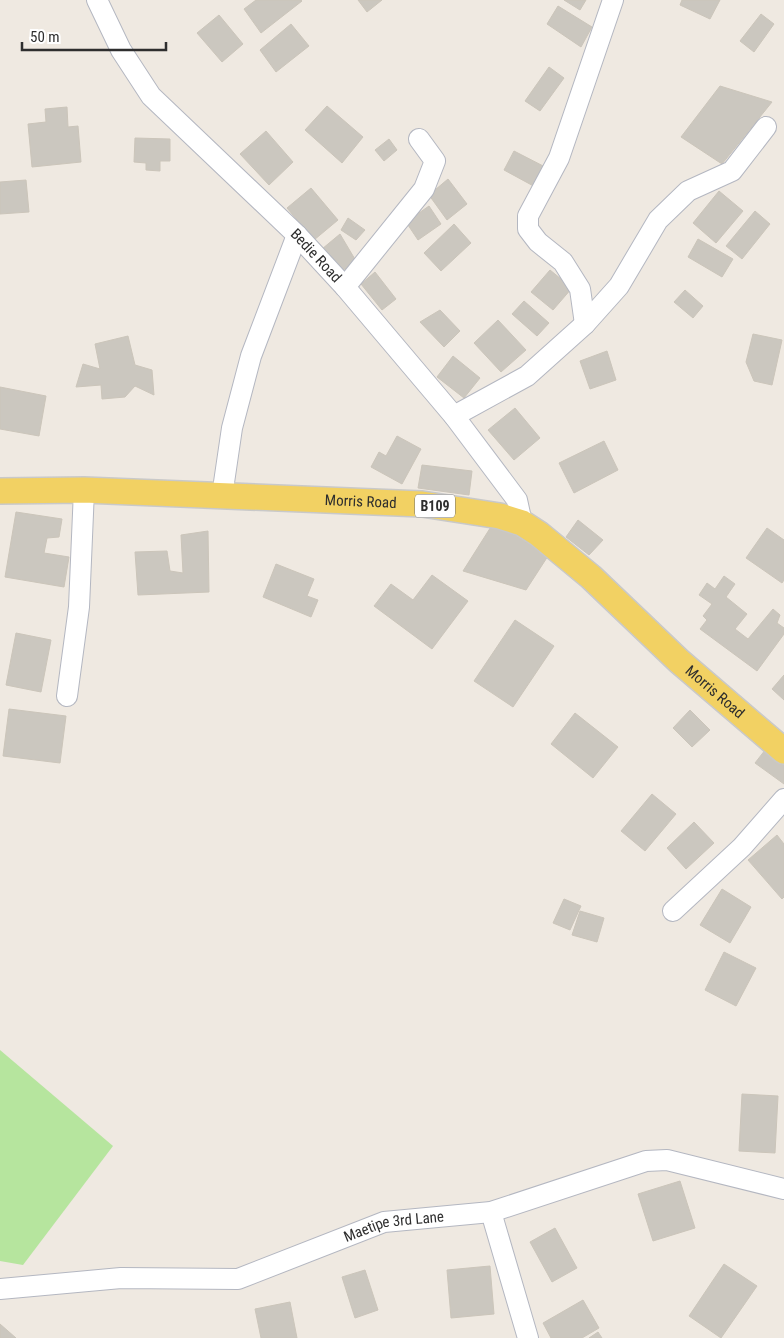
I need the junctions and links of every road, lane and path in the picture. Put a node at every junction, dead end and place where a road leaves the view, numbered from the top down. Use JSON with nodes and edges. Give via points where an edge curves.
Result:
{"nodes":[{"id":1,"x":98,"y":0,"type":"edge"},
{"id":2,"x":613,"y":0,"type":"edge"},
{"id":3,"x":766,"y":127,"type":"dead end"},
{"id":4,"x":419,"y":139,"type":"dead end"},
{"id":5,"x":297,"y":235,"type":"junction"},
{"id":6,"x":345,"y":286,"type":"junction"},
{"id":7,"x":585,"y":324,"type":"junction"},
{"id":8,"x":454,"y":416,"type":"junction"},
{"id":9,"x":84,"y":490,"type":"junction"},
{"id":10,"x":0,"y":491,"type":"edge"},
{"id":11,"x":222,"y":496,"type":"junction"},
{"id":12,"x":522,"y":523,"type":"junction"},
{"id":13,"x":67,"y":696,"type":"dead end"},
{"id":14,"x":784,"y":750,"type":"edge"},
{"id":15,"x":784,"y":799,"type":"edge"},
{"id":16,"x":672,"y":911,"type":"dead end"},
{"id":17,"x":784,"y":1189,"type":"edge"},
{"id":18,"x":491,"y":1212,"type":"junction"},
{"id":19,"x":0,"y":1289,"type":"edge"},
{"id":20,"x":528,"y":1338,"type":"edge"}],
"edges":[{"from":1,"to":5,"type":"street","name":"Bedie Road","via":[[121,50],[152,96]]},
{"from":2,"to":7,"type":"street","via":[[558,158],[528,216],[528,229],[538,242],[563,262],[580,289]]},
{"from":3,"to":7,"type":"street","via":[[732,171],[688,191],[658,220],[619,286]]},
{"from":4,"to":6,"type":"street","via":[[435,162],[424,189]]},
{"from":5,"to":6,"type":"street","name":"Bedie Road"},
{"from":5,"to":11,"type":"street","via":[[251,356],[232,428]]},
{"from":6,"to":8,"type":"street","name":"Bedie Road"},
{"from":7,"to":8,"type":"street","via":[[527,376]]},
{"from":8,"to":12,"type":"street","name":"Bedie Road","via":[[517,500]]},
{"from":9,"to":10,"type":"main road","name":"Morris Road","number":"B109"},
{"from":9,"to":11,"type":"main road","name":"Morris Road","number":"B109"},
{"from":9,"to":13,"type":"street","via":[[79,607]]},
{"from":11,"to":12,"type":"main road","name":"Morris Road","number":"B109","via":[[422,504],[500,516]]},
{"from":12,"to":14,"type":"main road","name":"Morris Road","number":"B109","via":[[591,577],[679,661]]},
{"from":15,"to":16,"type":"street","via":[[742,847]]},
{"from":17,"to":18,"type":"street","name":"Maetipe 3rd Lane","via":[[667,1160],[646,1161]]},
{"from":18,"to":19,"type":"street","name":"Maetipe 3rd Lane","via":[[384,1222],[238,1278],[121,1278]]},
{"from":18,"to":20,"type":"street"}]}
